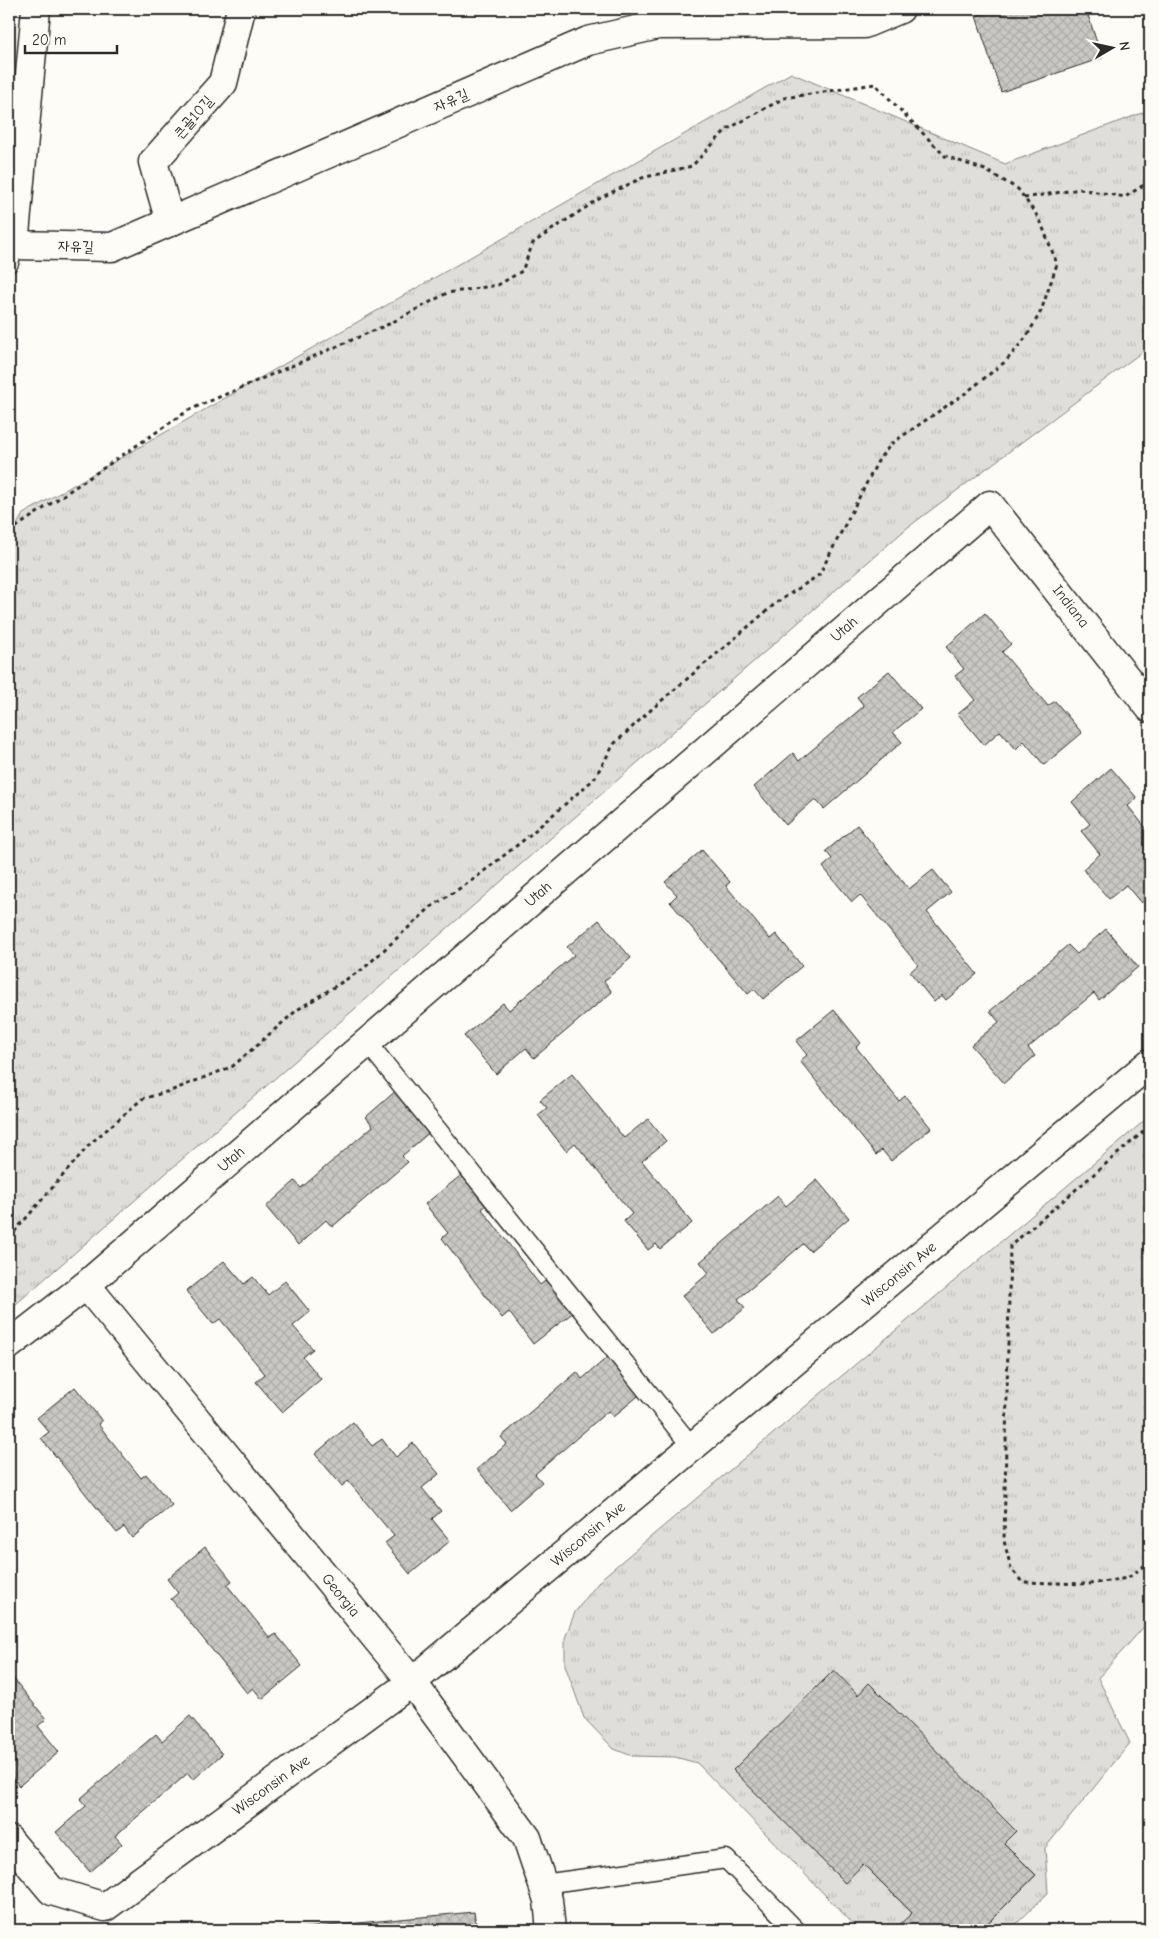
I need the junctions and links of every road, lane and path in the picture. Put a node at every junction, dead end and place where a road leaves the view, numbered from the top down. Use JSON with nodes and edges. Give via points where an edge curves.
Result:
{"nodes":[{"id":1,"x":36,"y":9,"type":"edge"},
{"id":2,"x":241,"y":9,"type":"edge"},
{"id":3,"x":738,"y":9,"type":"edge"},
{"id":4,"x":900,"y":9,"type":"edge"},
{"id":5,"x":765,"y":26,"type":"junction"},
{"id":6,"x":1150,"y":181,"type":"edge"},
{"id":7,"x":1024,"y":198,"type":"junction"},
{"id":8,"x":170,"y":222,"type":"junction"},
{"id":9,"x":12,"y":254,"type":"edge"},
{"id":10,"x":990,"y":505,"type":"joint"},
{"id":11,"x":9,"y":532,"type":"edge"},
{"id":12,"x":1150,"y":708,"type":"edge"},
{"id":13,"x":367,"y":1042,"type":"junction"},
{"id":14,"x":1150,"y":1064,"type":"edge"},
{"id":15,"x":1150,"y":1126,"type":"edge"},
{"id":16,"x":9,"y":1238,"type":"edge"},
{"id":17,"x":86,"y":1284,"type":"junction"},
{"id":18,"x":9,"y":1345,"type":"edge"},
{"id":19,"x":692,"y":1447,"type":"junction"},
{"id":20,"x":1150,"y":1568,"type":"edge"},
{"id":21,"x":412,"y":1682,"type":"junction"},
{"id":22,"x":9,"y":1840,"type":"edge"},
{"id":23,"x":543,"y":1884,"type":"junction"},
{"id":24,"x":551,"y":1930,"type":"edge"},
{"id":25,"x":796,"y":1930,"type":"edge"}],
"edges":[{"from":1,"to":9,"type":"street"},
{"from":2,"to":8,"type":"street","name":"큰골10길","via":[[223,83],[154,162]]},
{"from":3,"to":5,"type":"street"},
{"from":4,"to":5,"type":"street","name":"자유길","via":[[864,24]]},
{"from":5,"to":8,"type":"street","name":"자유길","via":[[658,25],[588,41]]},
{"from":6,"to":7,"type":"path","via":[[1125,197],[1080,189]]},
{"from":7,"to":11,"type":"path","via":[[1018,189],[984,170],[945,156],[875,84],[784,98],[726,130],[692,166],[642,178],[602,197],[553,229],[533,243],[522,271],[498,285],[447,293],[389,324],[189,410]]},
{"from":7,"to":16,"type":"path","via":[[1040,220],[1057,264],[1042,311],[1006,361],[892,443],[879,458],[819,575],[776,603],[647,714],[614,744],[594,779],[525,839],[474,880],[430,907],[363,969],[297,1010],[232,1066],[142,1099],[90,1144]]},
{"from":8,"to":9,"type":"street","name":"자유길","via":[[112,247]]},
{"from":10,"to":12,"type":"street","name":"Indiana"},
{"from":10,"to":13,"type":"street","name":"Utah"},
{"from":13,"to":17,"type":"street","name":"Utah"},
{"from":13,"to":19,"type":"lane"},
{"from":14,"to":19,"type":"street","name":"Wisconsin Ave"},
{"from":15,"to":20,"type":"path","via":[[1010,1246],[1004,1541],[1011,1568],[1022,1582],[1089,1584],[1128,1578],[1145,1565]]},
{"from":17,"to":18,"type":"street","name":"Utah"},
{"from":17,"to":21,"type":"street","name":"Georgia"},
{"from":19,"to":21,"type":"street","name":"Wisconsin Ave"},
{"from":21,"to":22,"type":"street","name":"Wisconsin Ave","via":[[105,1907],[52,1891]]},
{"from":21,"to":23,"type":"street","name":"Georgia","via":[[527,1838]]},
{"from":23,"to":24,"type":"street","name":"Georgia"},
{"from":23,"to":25,"type":"lane","via":[[726,1859]]}]}
